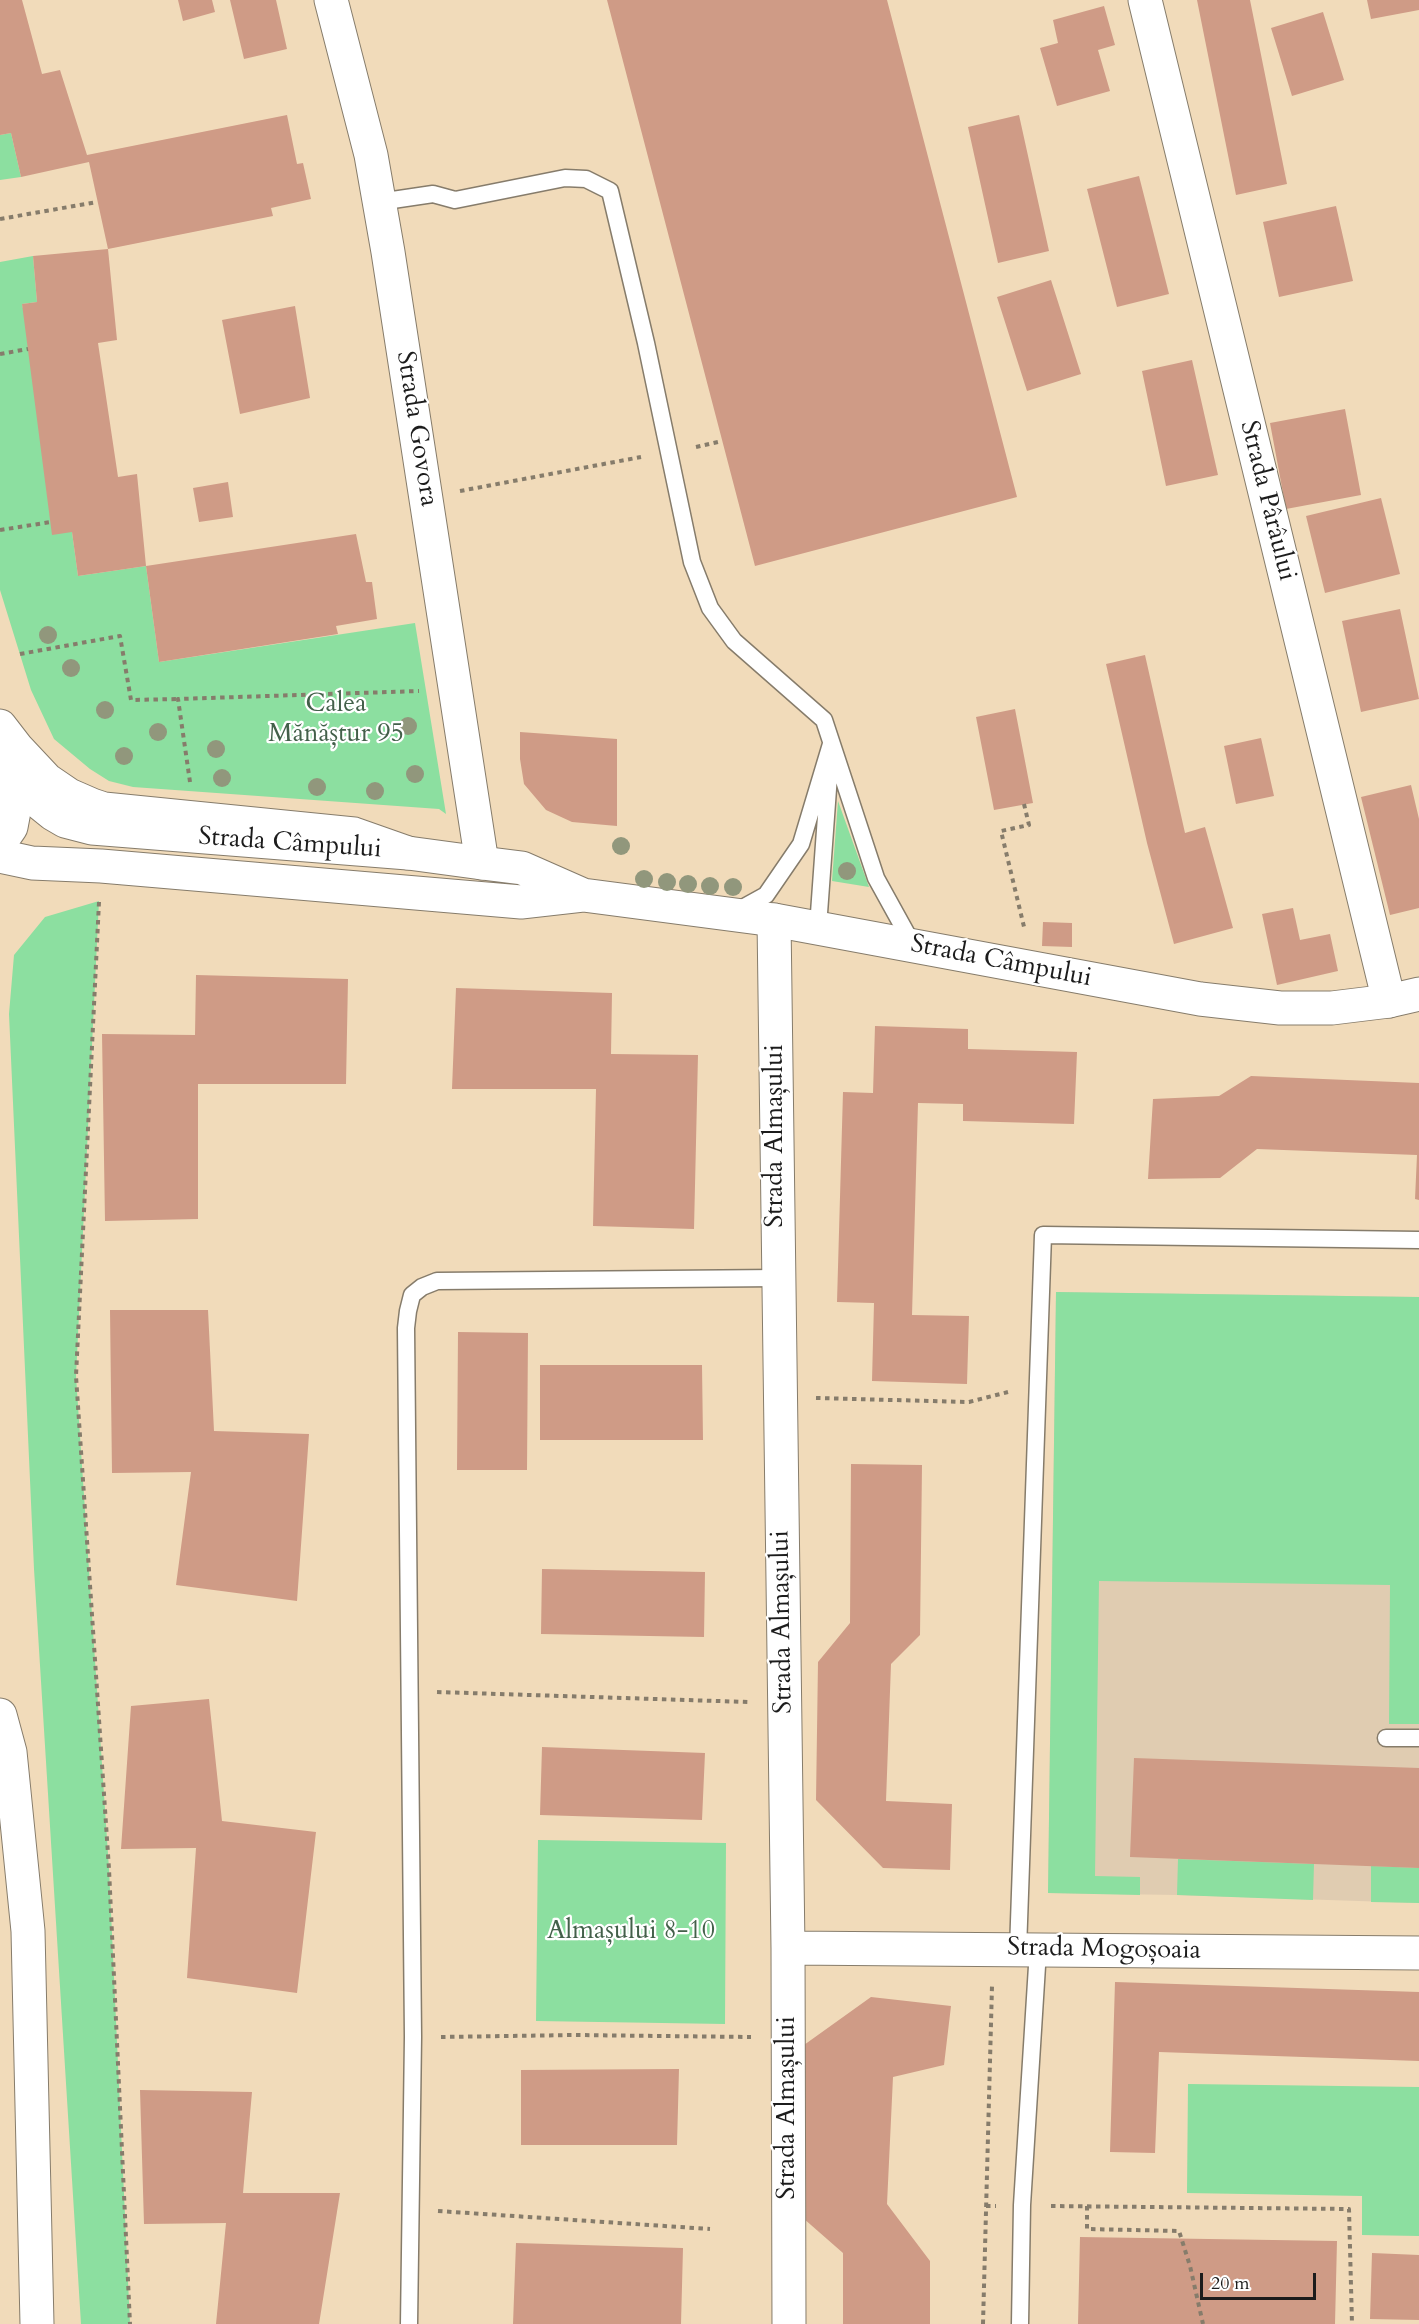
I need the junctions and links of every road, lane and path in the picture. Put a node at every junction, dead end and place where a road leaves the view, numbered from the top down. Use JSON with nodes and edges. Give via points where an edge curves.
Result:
{"nodes":[{"id":1,"x":331,"y":0,"type":"edge"},
{"id":2,"x":1145,"y":0,"type":"edge"},
{"id":3,"x":97,"y":202,"type":"dead end"},
{"id":4,"x":379,"y":202,"type":"junction"},
{"id":5,"x":0,"y":219,"type":"edge"},
{"id":6,"x":28,"y":349,"type":"dead end"},
{"id":7,"x":0,"y":354,"type":"edge"},
{"id":8,"x":722,"y":441,"type":"dead end"},
{"id":9,"x":669,"y":452,"type":"junction"},
{"id":10,"x":449,"y":493,"type":"dead end"},
{"id":11,"x":51,"y":522,"type":"dead end"},
{"id":12,"x":0,"y":530,"type":"edge"},
{"id":13,"x":20,"y":654,"type":"dead end"},
{"id":14,"x":421,"y":691,"type":"dead end"},
{"id":15,"x":178,"y":699,"type":"junction"},
{"id":16,"x":0,"y":726,"type":"edge"},
{"id":17,"x":831,"y":744,"type":"junction"},
{"id":18,"x":3,"y":772,"type":"edge"},
{"id":19,"x":191,"y":792,"type":"dead end"},
{"id":20,"x":1024,"y":804,"type":"dead end"},
{"id":21,"x":0,"y":843,"type":"edge"},
{"id":22,"x":408,"y":853,"type":"junction"},
{"id":23,"x":0,"y":856,"type":"edge"},
{"id":24,"x":482,"y":863,"type":"junction"},
{"id":25,"x":583,"y":895,"type":"junction"},
{"id":26,"x":99,"y":901,"type":"dead end"},
{"id":27,"x":731,"y":914,"type":"junction"},
{"id":28,"x":774,"y":920,"type":"junction"},
{"id":29,"x":818,"y":927,"type":"junction"},
{"id":30,"x":1025,"y":933,"type":"dead end"},
{"id":31,"x":913,"y":945,"type":"junction"},
{"id":32,"x":1404,"y":998,"type":"edge"},
{"id":33,"x":1419,"y":1240,"type":"edge"},
{"id":34,"x":778,"y":1278,"type":"junction"},
{"id":35,"x":1038,"y":1373,"type":"junction"},
{"id":36,"x":779,"y":1398,"type":"junction"},
{"id":37,"x":410,"y":1691,"type":"junction"},
{"id":38,"x":784,"y":1703,"type":"junction"},
{"id":39,"x":0,"y":1715,"type":"edge"},
{"id":40,"x":1386,"y":1737,"type":"dead end"},
{"id":41,"x":1419,"y":1738,"type":"edge"},
{"id":42,"x":788,"y":1948,"type":"junction"},
{"id":43,"x":1016,"y":1950,"type":"junction"},
{"id":44,"x":1419,"y":1953,"type":"edge"},
{"id":45,"x":413,"y":2037,"type":"junction"},
{"id":46,"x":788,"y":2038,"type":"junction"},
{"id":47,"x":1023,"y":2205,"type":"junction"},
{"id":48,"x":986,"y":2206,"type":"junction"},
{"id":49,"x":1086,"y":2206,"type":"junction"},
{"id":50,"x":410,"y":2209,"type":"junction"},
{"id":51,"x":710,"y":2229,"type":"dead end"},
{"id":52,"x":38,"y":2324,"type":"edge"},
{"id":53,"x":130,"y":2324,"type":"edge"},
{"id":54,"x":409,"y":2324,"type":"edge"},
{"id":55,"x":789,"y":2324,"type":"edge"},
{"id":56,"x":983,"y":2324,"type":"edge"},
{"id":57,"x":1020,"y":2324,"type":"edge"},
{"id":58,"x":1203,"y":2324,"type":"edge"},
{"id":59,"x":1352,"y":2324,"type":"edge"}],
"edges":[{"from":1,"to":4,"type":"street","name":"Strada Govora"},
{"from":2,"to":32,"type":"street","name":"Strada Pârâului"},
{"from":3,"to":5,"type":"path"},
{"from":4,"to":9,"type":"lane","via":[[433,194],[455,200],[565,178],[586,179],[610,191]]},
{"from":4,"to":24,"type":"street","name":"Strada Govora"},
{"from":6,"to":7,"type":"path"},
{"from":8,"to":9,"type":"path"},
{"from":9,"to":10,"type":"path"},
{"from":9,"to":17,"type":"lane","via":[[692,562],[710,608],[734,641],[824,720]]},
{"from":11,"to":12,"type":"path"},
{"from":13,"to":15,"type":"path","via":[[120,636],[131,700]]},
{"from":14,"to":15,"type":"path"},
{"from":15,"to":19,"type":"path"},
{"from":16,"to":22,"type":"street","via":[[47,780],[98,807],[354,834]]},
{"from":17,"to":27,"type":"lane","via":[[801,844],[766,896]]},
{"from":17,"to":29,"type":"lane"},
{"from":17,"to":31,"type":"lane","via":[[876,878]]},
{"from":18,"to":21,"type":"street","via":[[14,795],[14,817]]},
{"from":18,"to":22,"type":"street","name":"Strada Câmpului","via":[[53,814],[92,828]]},
{"from":20,"to":30,"type":"path","via":[[1029,825],[1001,831]]},
{"from":22,"to":24,"type":"street","name":"Strada Câmpului"},
{"from":23,"to":25,"type":"street","name":"Strada Câmpului","via":[[32,863],[521,902]]},
{"from":24,"to":25,"type":"street","name":"Strada Câmpului","via":[[522,868]]},
{"from":25,"to":27,"type":"street","name":"Strada Câmpului"},
{"from":26,"to":53,"type":"path","via":[[76,1376],[109,1869]]},
{"from":27,"to":28,"type":"street","name":"Strada Câmpului"},
{"from":28,"to":29,"type":"street","name":"Strada Câmpului"},
{"from":28,"to":34,"type":"street","name":"Strada Almașului"},
{"from":29,"to":31,"type":"street","name":"Strada Câmpului"},
{"from":31,"to":32,"type":"street","name":"Strada Câmpului","via":[[1200,999],[1280,1008],[1332,1008]]},
{"from":33,"to":35,"type":"lane","via":[[1043,1235]]},
{"from":34,"to":36,"type":"street","name":"Strada Almașului"},
{"from":34,"to":37,"type":"lane","via":[[437,1281],[412,1295],[406,1328]]},
{"from":35,"to":36,"type":"path","via":[[1008,1392],[969,1402]]},
{"from":35,"to":43,"type":"lane"},
{"from":36,"to":38,"type":"street","name":"Strada Almașului"},
{"from":37,"to":38,"type":"path"},
{"from":37,"to":45,"type":"lane"},
{"from":38,"to":42,"type":"street","name":"Strada Almașului"},
{"from":39,"to":52,"type":"street","via":[[10,1752],[28,1931]]},
{"from":40,"to":41,"type":"lane"},
{"from":42,"to":43,"type":"street","name":"Strada Mogoșoaia"},
{"from":42,"to":46,"type":"street","name":"Strada Almașului"},
{"from":43,"to":44,"type":"street","name":"Strada Mogoșoaia"},
{"from":43,"to":47,"type":"lane"},
{"from":43,"to":48,"type":"path"},
{"from":45,"to":46,"type":"path"},
{"from":45,"to":50,"type":"lane"},
{"from":46,"to":55,"type":"street","name":"Strada Almașului"},
{"from":47,"to":48,"type":"path"},
{"from":47,"to":49,"type":"path"},
{"from":47,"to":57,"type":"lane"},
{"from":48,"to":56,"type":"path"},
{"from":49,"to":58,"type":"path","via":[[1087,2229],[1179,2231]]},
{"from":49,"to":59,"type":"path","via":[[1349,2209]]},
{"from":50,"to":51,"type":"path"},
{"from":50,"to":54,"type":"lane"}]}
